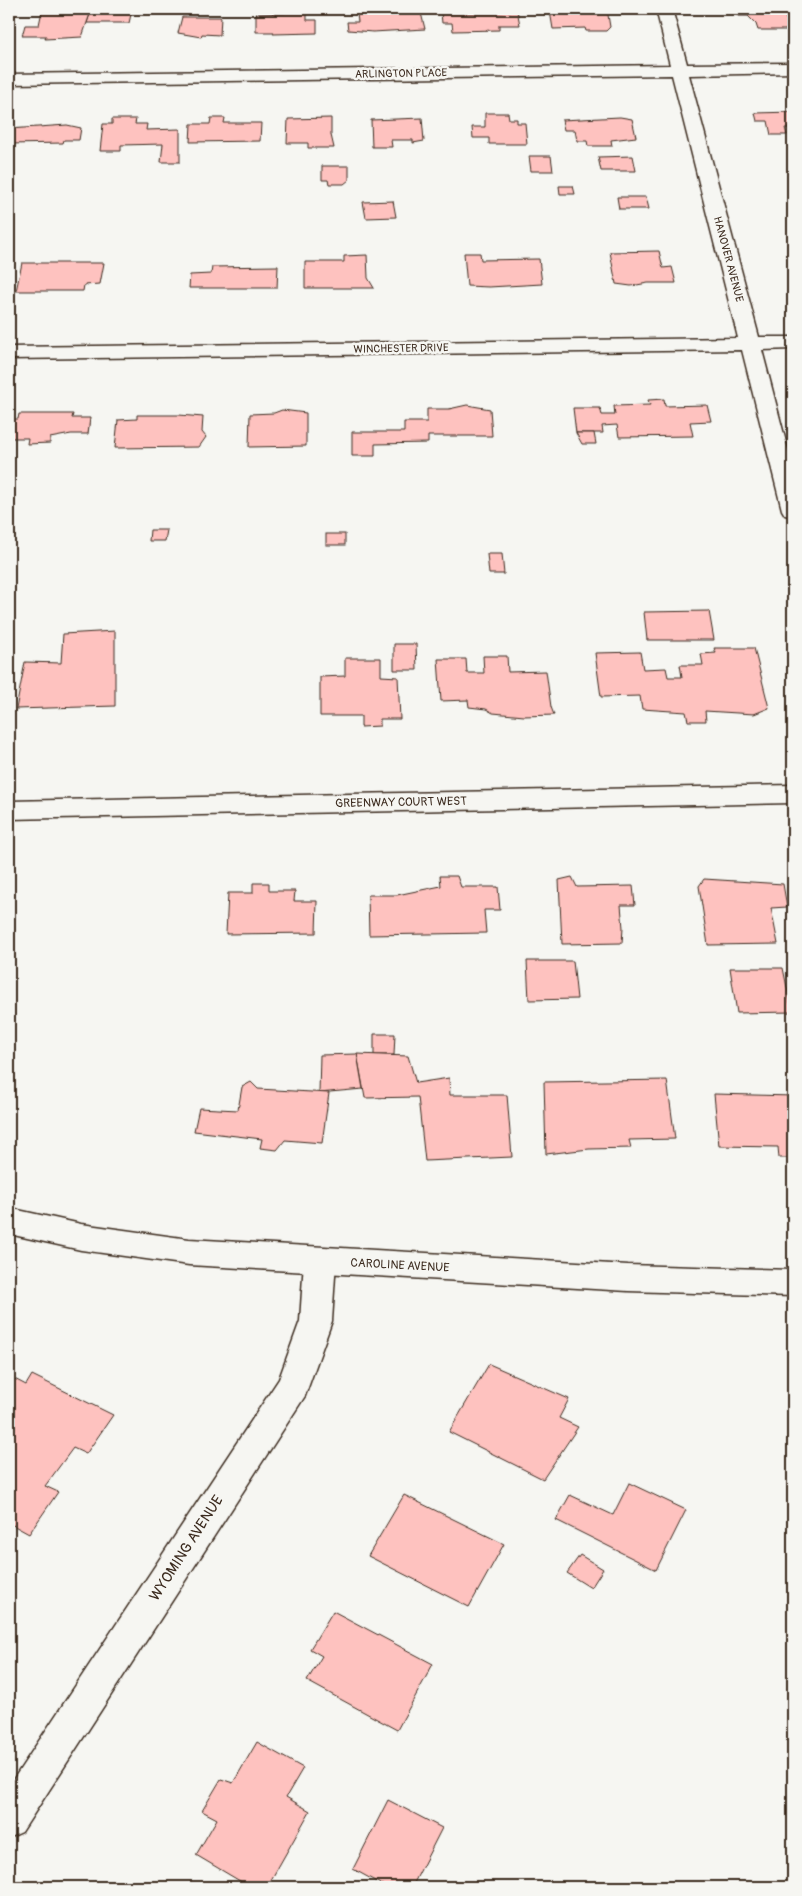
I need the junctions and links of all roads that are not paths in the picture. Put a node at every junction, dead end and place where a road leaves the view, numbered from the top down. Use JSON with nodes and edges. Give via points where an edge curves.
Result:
{"nodes":[{"id":1,"x":664,"y":9,"type":"edge"},
{"id":2,"x":793,"y":68,"type":"edge"},
{"id":3,"x":680,"y":70,"type":"junction"},
{"id":4,"x":9,"y":79,"type":"edge"},
{"id":5,"x":793,"y":343,"type":"edge"},
{"id":6,"x":751,"y":344,"type":"junction"},
{"id":7,"x":9,"y":353,"type":"edge"},
{"id":8,"x":793,"y":510,"type":"edge"},
{"id":9,"x":793,"y":794,"type":"edge"},
{"id":10,"x":9,"y":810,"type":"edge"},
{"id":11,"x":9,"y":1222,"type":"edge"},
{"id":12,"x":320,"y":1261,"type":"junction"},
{"id":13,"x":793,"y":1283,"type":"edge"},
{"id":14,"x":9,"y":1819,"type":"edge"}],
"edges":[{"from":1,"to":3,"type":"street","name":"HANOVER AVENUE"},
{"from":2,"to":3,"type":"street","name":"ARLINGTON PLACE"},
{"from":3,"to":4,"type":"street","name":"ARLINGTON PLACE"},
{"from":3,"to":6,"type":"street","name":"HANOVER AVENUE"},
{"from":5,"to":6,"type":"street","name":"WINCHESTER DRIVE"},
{"from":6,"to":7,"type":"street","name":"WINCHESTER DRIVE"},
{"from":6,"to":8,"type":"street","name":"HANOVER AVENUE"},
{"from":9,"to":10,"type":"street","name":"GREENWAY COURT WEST"},
{"from":11,"to":12,"type":"street","name":"CAROLINE AVENUE","via":[[81,1237],[189,1252]]},
{"from":12,"to":13,"type":"street","name":"CAROLINE AVENUE","via":[[628,1278]]},
{"from":12,"to":14,"type":"street","name":"WYOMING AVENUE","via":[[316,1321],[293,1386]]}]}
